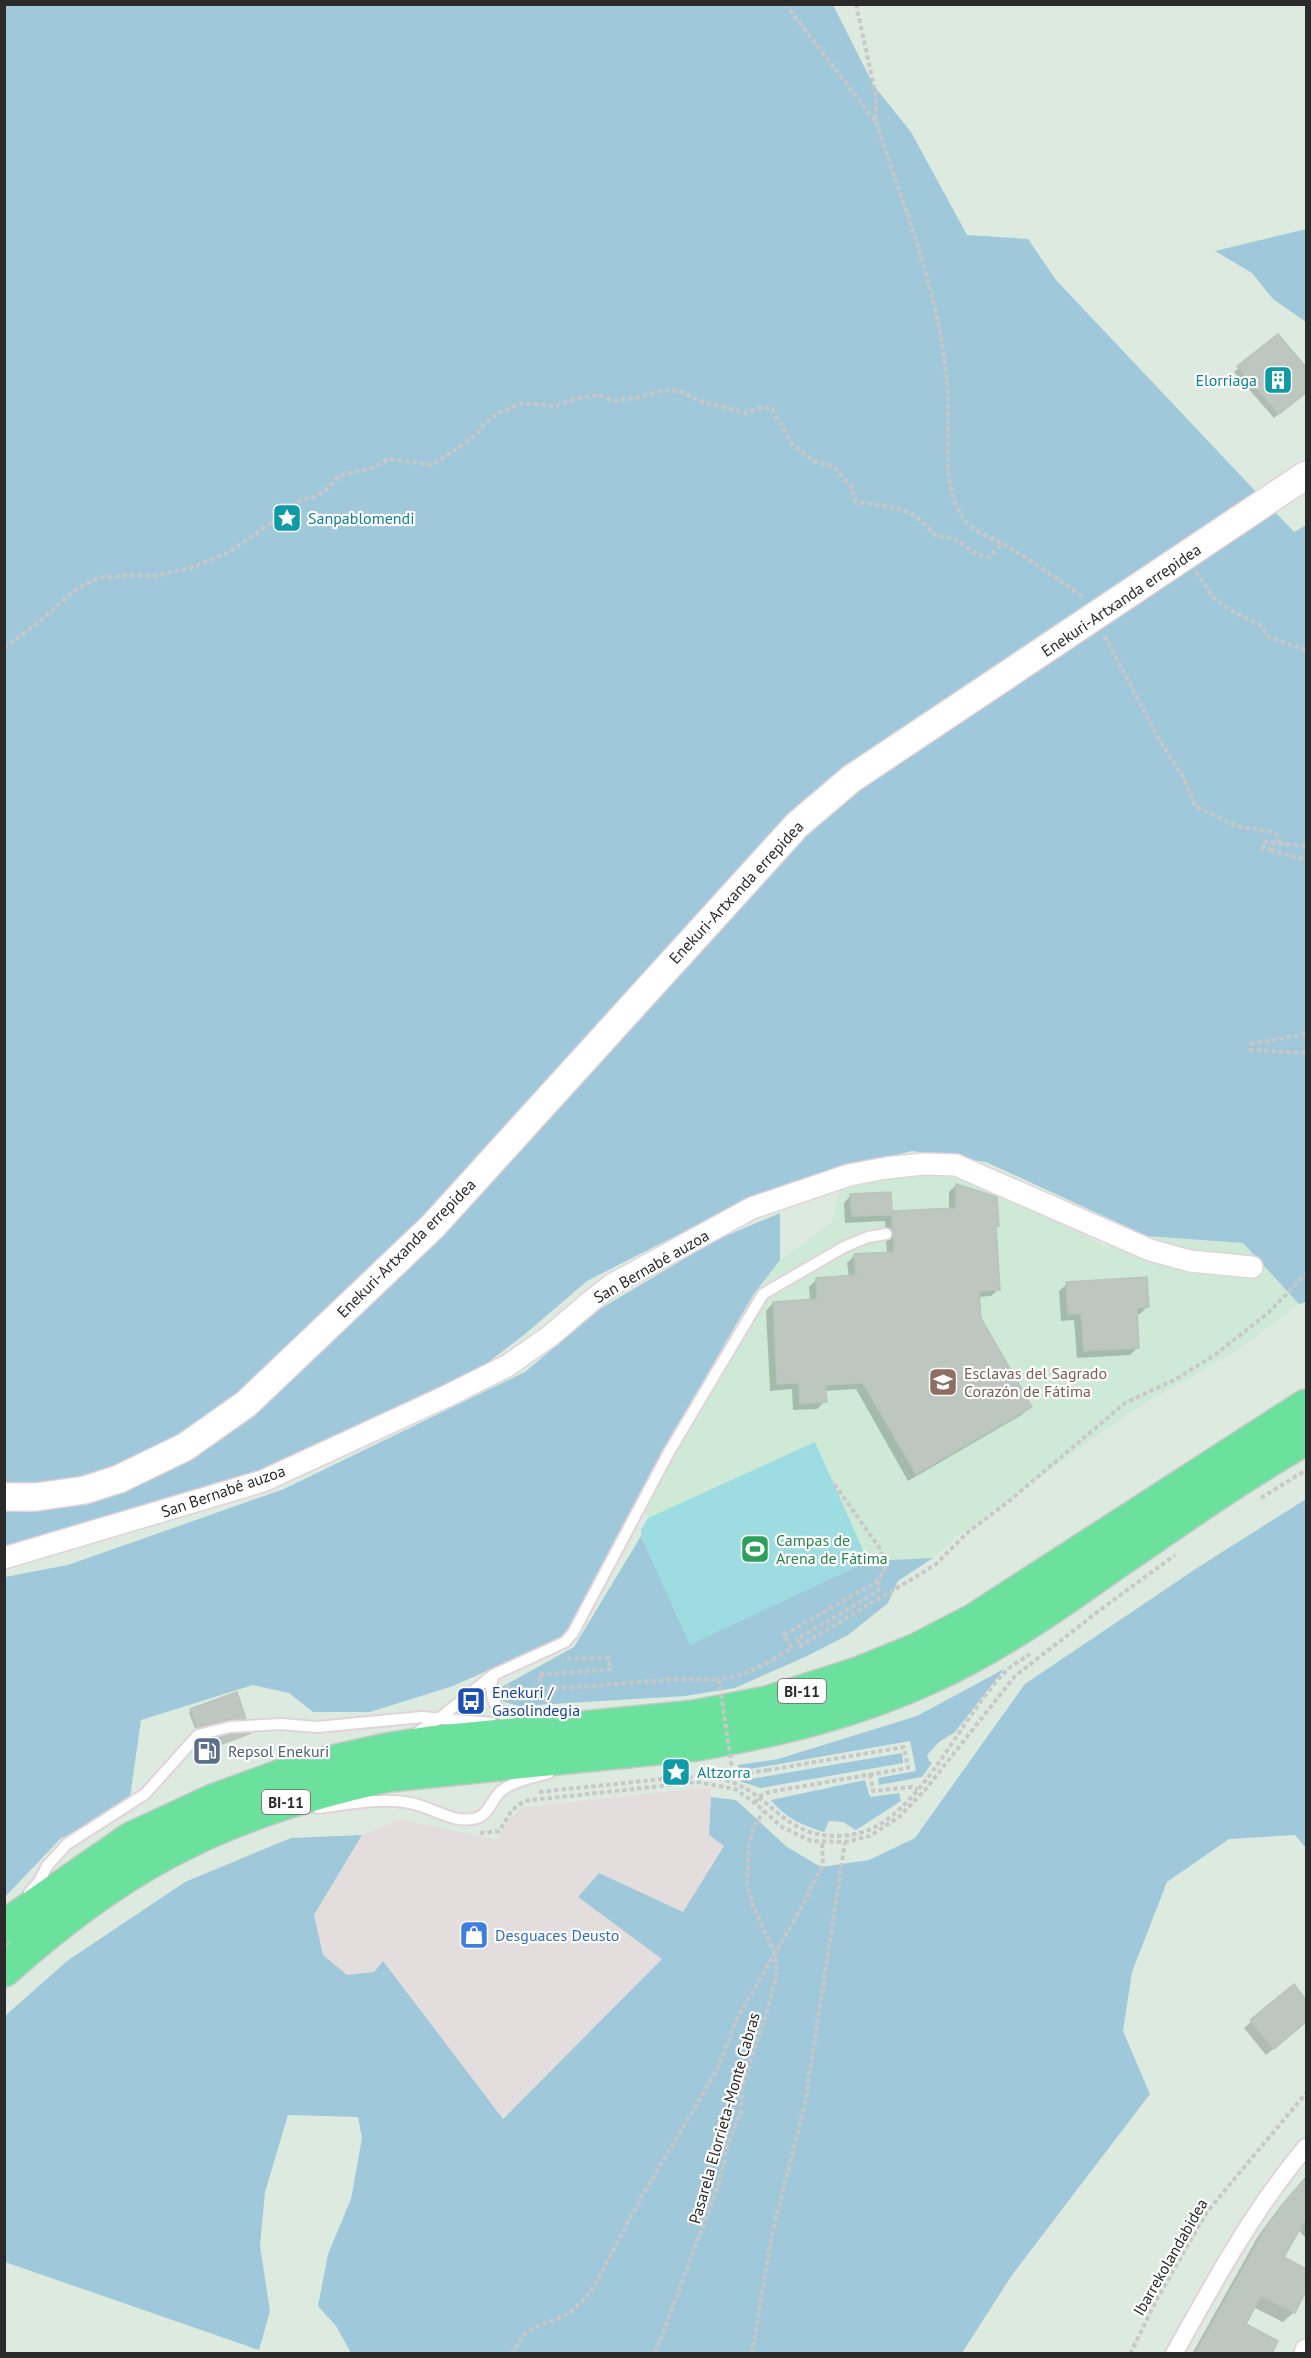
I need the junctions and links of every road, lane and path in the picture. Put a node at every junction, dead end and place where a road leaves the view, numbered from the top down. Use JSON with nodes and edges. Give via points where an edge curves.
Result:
{"nodes":[{"id":1,"x":785,"y":4,"type":"edge"},
{"id":2,"x":856,"y":4,"type":"edge"},
{"id":3,"x":876,"y":122,"type":"junction"},
{"id":4,"x":1306,"y":475,"type":"edge"},
{"id":5,"x":1002,"y":543,"type":"junction"},
{"id":6,"x":1186,"y":556,"type":"junction"},
{"id":7,"x":1100,"y":614,"type":"junction"},
{"id":8,"x":4,"y":648,"type":"edge"},
{"id":9,"x":1306,"y":650,"type":"edge"},
{"id":10,"x":1274,"y":843,"type":"junction"},
{"id":11,"x":1280,"y":843,"type":"junction"},
{"id":12,"x":1306,"y":846,"type":"edge"},
{"id":13,"x":1272,"y":850,"type":"junction"},
{"id":14,"x":1306,"y":860,"type":"edge"},
{"id":15,"x":1306,"y":1034,"type":"edge"},
{"id":16,"x":1306,"y":1053,"type":"edge"},
{"id":17,"x":886,"y":1234,"type":"dead end"},
{"id":18,"x":1252,"y":1267,"type":"dead end"},
{"id":19,"x":1306,"y":1274,"type":"edge"},
{"id":20,"x":1306,"y":1406,"type":"edge"},
{"id":21,"x":1306,"y":1438,"type":"edge"},
{"id":22,"x":832,"y":1481,"type":"dead end"},
{"id":23,"x":4,"y":1497,"type":"edge"},
{"id":24,"x":4,"y":1558,"type":"edge"},
{"id":25,"x":876,"y":1582,"type":"junction"},
{"id":26,"x":526,"y":1660,"type":"junction"},
{"id":27,"x":493,"y":1675,"type":"junction"},
{"id":28,"x":719,"y":1680,"type":"junction"},
{"id":29,"x":541,"y":1689,"type":"junction"},
{"id":30,"x":440,"y":1718,"type":"junction"},
{"id":31,"x":521,"y":1729,"type":"junction"},
{"id":32,"x":386,"y":1750,"type":"junction"},
{"id":33,"x":613,"y":1753,"type":"junction"},
{"id":34,"x":870,"y":1774,"type":"junction"},
{"id":35,"x":925,"y":1790,"type":"dead end"},
{"id":36,"x":755,"y":1803,"type":"dead end"},
{"id":37,"x":764,"y":1811,"type":"dead end"},
{"id":38,"x":240,"y":1818,"type":"junction"},
{"id":39,"x":822,"y":1842,"type":"dead end"},
{"id":40,"x":845,"y":1842,"type":"dead end"},
{"id":41,"x":4,"y":1920,"type":"edge"},
{"id":42,"x":4,"y":1927,"type":"edge"},
{"id":43,"x":775,"y":1953,"type":"junction"},
{"id":44,"x":4,"y":1970,"type":"edge"},
{"id":45,"x":1306,"y":2093,"type":"edge"},
{"id":46,"x":1306,"y":2147,"type":"edge"},
{"id":47,"x":511,"y":2354,"type":"edge"},
{"id":48,"x":655,"y":2354,"type":"edge"},
{"id":49,"x":752,"y":2354,"type":"edge"},
{"id":50,"x":1130,"y":2354,"type":"edge"},
{"id":51,"x":1174,"y":2354,"type":"edge"}],
"edges":[{"from":1,"to":3,"type":"path"},
{"from":2,"to":3,"type":"path","via":[[876,96]]},
{"from":3,"to":5,"type":"path","via":[[931,289],[942,339],[948,399],[947,468],[955,502],[964,520]]},
{"from":4,"to":6,"type":"street","name":"Enekuri-Artxanda errepidea"},
{"from":5,"to":7,"type":"path","via":[[1058,579]]},
{"from":5,"to":8,"type":"path","via":[[990,557],[978,555],[954,538],[936,536],[906,510],[855,501],[852,488],[833,466],[814,461],[792,444],[772,409],[762,407],[747,413],[700,401],[680,391],[664,390],[613,401],[599,395],[555,406],[521,403],[497,414],[476,435],[433,465],[389,459],[339,476],[326,490],[298,501],[227,553],[191,568],[154,576],[98,578],[75,590]]},
{"from":6,"to":7,"type":"street","name":"Enekuri-Artxanda errepidea"},
{"from":6,"to":9,"type":"path","via":[[1214,598],[1260,625],[1269,637]]},
{"from":7,"to":11,"type":"path","via":[[1103,634],[1183,777],[1195,806],[1236,826],[1268,831],[1277,835]]},
{"from":7,"to":23,"type":"street","name":"Enekuri-Artxanda errepidea","via":[[851,779],[796,825],[433,1226],[246,1404],[185,1447],[119,1479],[84,1490]]},
{"from":10,"to":11,"type":"path"},
{"from":10,"to":13,"type":"path"},
{"from":10,"to":13,"type":"path","via":[[1264,841],[1263,848]]},
{"from":11,"to":12,"type":"path"},
{"from":13,"to":14,"type":"path"},
{"from":15,"to":16,"type":"path","via":[[1251,1044],[1251,1050]]},
{"from":17,"to":26,"type":"lane","via":[[844,1247],[763,1294],[669,1452],[573,1633],[565,1642]]},
{"from":18,"to":24,"type":"street","name":"San Bernabé auzoa","via":[[1190,1261],[1150,1250],[956,1165],[924,1164],[849,1174],[752,1208],[613,1284],[507,1366],[263,1481]]},
{"from":19,"to":25,"type":"path","via":[[1267,1314],[1216,1354],[1176,1379],[1125,1403],[968,1532],[935,1566],[800,1646],[797,1639],[878,1591],[880,1585]]},
{"from":20,"to":31,"type":"main road","number":"BI-11","via":[[973,1621],[917,1650],[858,1674],[767,1702],[695,1717]]},
{"from":21,"to":33,"type":"main road","number":"BI-11","via":[[1034,1618],[932,1676],[844,1710],[778,1728],[697,1744]]},
{"from":22,"to":25,"type":"path","via":[[879,1547],[884,1571]]},
{"from":25,"to":28,"type":"path","bridge":true,"via":[[784,1635],[792,1648],[773,1660],[744,1674]]},
{"from":26,"to":27,"type":"lane"},
{"from":26,"to":29,"type":"path","via":[[507,1685],[509,1692]]},
{"from":26,"to":29,"type":"path","via":[[609,1658],[610,1669],[539,1675]]},
{"from":27,"to":30,"type":"lane"},
{"from":27,"to":31,"type":"lane","via":[[491,1698],[497,1709]]},
{"from":28,"to":29,"type":"path"},
{"from":28,"to":34,"type":"path","bridge":true,"via":[[733,1775],[904,1747],[908,1768]]},
{"from":30,"to":31,"type":"lane"},
{"from":30,"to":32,"type":"lane"},
{"from":30,"to":41,"type":"lane","via":[[317,1727],[230,1727],[198,1735],[145,1794],[67,1844]]},
{"from":31,"to":32,"type":"main road","number":"BI-11"},
{"from":32,"to":42,"type":"main road","number":"BI-11","via":[[301,1769],[213,1801],[130,1839]]},
{"from":33,"to":38,"type":"main road","number":"BI-11","via":[[389,1775],[305,1796]]},
{"from":33,"to":38,"type":"lane","via":[[502,1789],[478,1818],[463,1820],[410,1803],[374,1802]]},
{"from":34,"to":35,"type":"path","via":[[873,1791],[912,1787]]},
{"from":34,"to":36,"type":"path","via":[[769,1792]]},
{"from":37,"to":43,"type":"path","via":[[749,1845],[747,1884]]},
{"from":38,"to":44,"type":"main road","number":"BI-11","via":[[189,1840],[119,1882]]},
{"from":39,"to":43,"type":"path","via":[[823,1864]]},
{"from":40,"to":49,"type":"path","via":[[805,2104],[772,2234]]},
{"from":43,"to":47,"type":"path","via":[[737,2019],[716,2072],[597,2281],[570,2313],[527,2331]]},
{"from":43,"to":48,"type":"path","name":"Pasarela Elorrieta-Monte Cabras","via":[[777,1971],[770,2005],[742,2087],[739,2120],[706,2222]]},
{"from":45,"to":50,"type":"path","name":"Ibarrekolandabidea","via":[[1207,2212]]},
{"from":46,"to":51,"type":"street","via":[[1234,2247]]}]}
